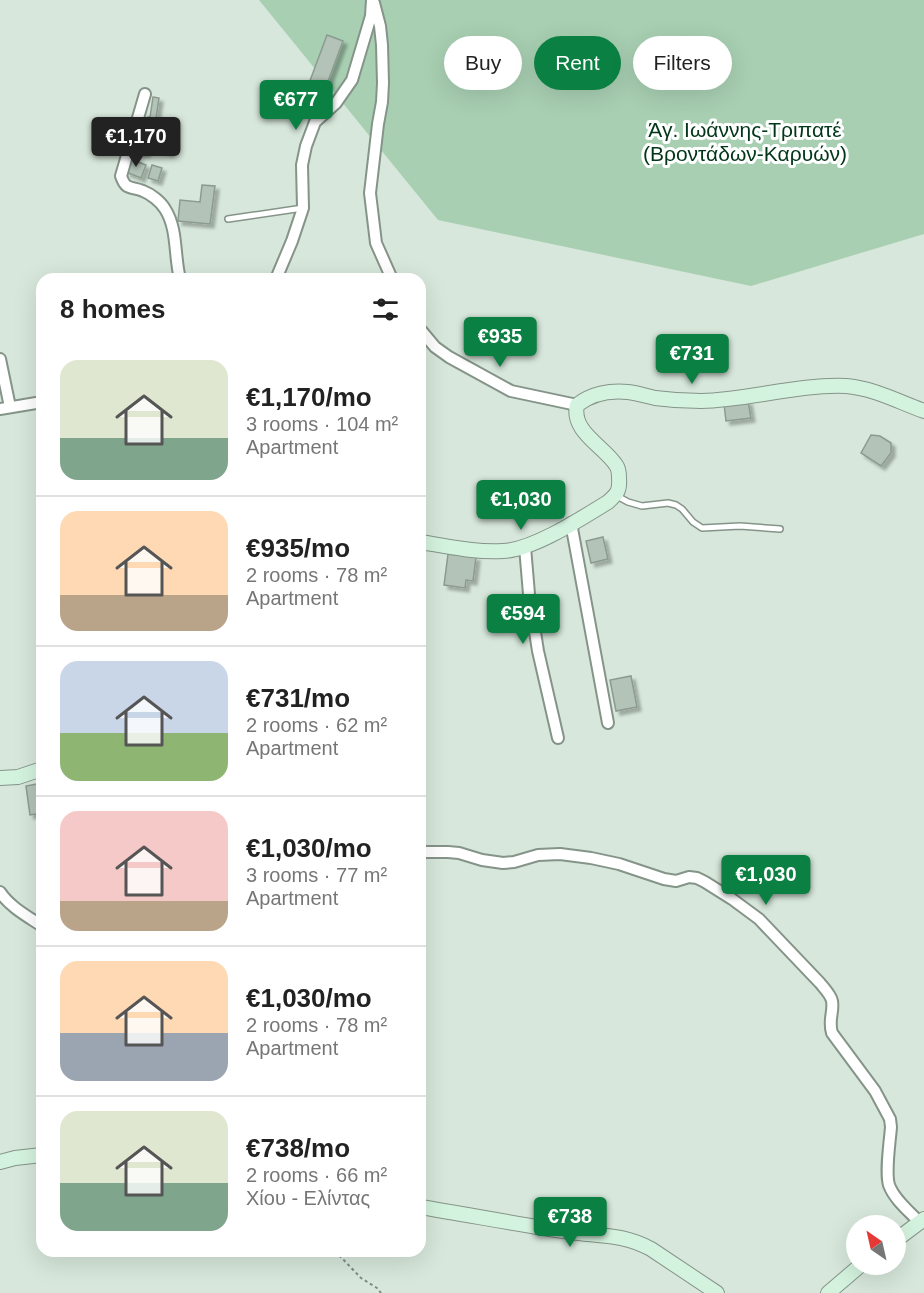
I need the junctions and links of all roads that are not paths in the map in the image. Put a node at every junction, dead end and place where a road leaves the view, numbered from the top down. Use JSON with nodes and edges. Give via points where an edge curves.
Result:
{"nodes":[{"id":1,"x":372,"y":0,"type":"edge"},
{"id":2,"x":145,"y":94,"type":"dead end"},
{"id":3,"x":303,"y":208,"type":"junction"},
{"id":4,"x":228,"y":219,"type":"dead end"},
{"id":5,"x":178,"y":273,"type":"edge"},
{"id":6,"x":279,"y":273,"type":"edge"},
{"id":7,"x":389,"y":273,"type":"edge"},
{"id":8,"x":426,"y":336,"type":"edge"},
{"id":9,"x":0,"y":359,"type":"edge"},
{"id":10,"x":36,"y":403,"type":"edge"},
{"id":11,"x":577,"y":405,"type":"junction"},
{"id":12,"x":5,"y":408,"type":"edge"},
{"id":13,"x":924,"y":411,"type":"edge"},
{"id":14,"x":616,"y":495,"type":"junction"},
{"id":15,"x":571,"y":523,"type":"junction"},
{"id":16,"x":780,"y":529,"type":"dead end"},
{"id":17,"x":426,"y":543,"type":"edge"},
{"id":18,"x":525,"y":547,"type":"junction"},
{"id":19,"x":608,"y":723,"type":"dead end"},
{"id":20,"x":558,"y":738,"type":"dead end"},
{"id":21,"x":36,"y":772,"type":"edge"},
{"id":22,"x":0,"y":778,"type":"edge"},
{"id":23,"x":426,"y":852,"type":"edge"},
{"id":24,"x":0,"y":892,"type":"edge"},
{"id":25,"x":36,"y":922,"type":"edge"},
{"id":26,"x":36,"y":1156,"type":"edge"},
{"id":27,"x":0,"y":1162,"type":"edge"},
{"id":28,"x":426,"y":1208,"type":"edge"},
{"id":29,"x":922,"y":1221,"type":"edge"},
{"id":30,"x":906,"y":1233,"type":"edge"},
{"id":31,"x":849,"y":1275,"type":"edge"},
{"id":32,"x":717,"y":1293,"type":"edge"},
{"id":33,"x":828,"y":1293,"type":"edge"}],
"edges":[{"from":1,"to":3,"type":"street","via":[[352,80],[336,103],[315,122],[306,146],[302,165]]},
{"from":1,"to":7,"type":"street","via":[[380,26],[383,83],[370,193],[376,243]]},
{"from":2,"to":5,"type":"street","via":[[121,176],[129,188],[143,191],[165,209],[172,226]]},
{"from":3,"to":4,"type":"lane"},
{"from":3,"to":6,"type":"street"},
{"from":8,"to":11,"type":"street","via":[[449,357],[511,391]]},
{"from":9,"to":12,"type":"street"},
{"from":10,"to":12,"type":"street"},
{"from":11,"to":13,"type":"street","via":[[586,398],[613,392],[699,401],[849,386]]},
{"from":11,"to":14,"type":"street","via":[[576,416],[584,430],[617,466],[620,488]]},
{"from":14,"to":15,"type":"street"},
{"from":14,"to":16,"type":"lane","via":[[642,506],[676,505],[702,528]]},
{"from":15,"to":18,"type":"street"},
{"from":15,"to":19,"type":"street"},
{"from":17,"to":18,"type":"street","via":[[488,551]]},
{"from":18,"to":20,"type":"street","via":[[534,629]]},
{"from":21,"to":22,"type":"street"},
{"from":23,"to":29,"type":"street","via":[[459,853],[503,863],[560,854],[619,864],[664,879],[693,877],[759,919],[829,995],[832,1033],[875,1091],[890,1119],[888,1183]]},
{"from":24,"to":25,"type":"street","via":[[13,907]]},
{"from":26,"to":27,"type":"street"},
{"from":28,"to":32,"type":"street","via":[[570,1232],[619,1236],[640,1244]]},
{"from":29,"to":30,"type":"street"},
{"from":31,"to":33,"type":"street"}]}
